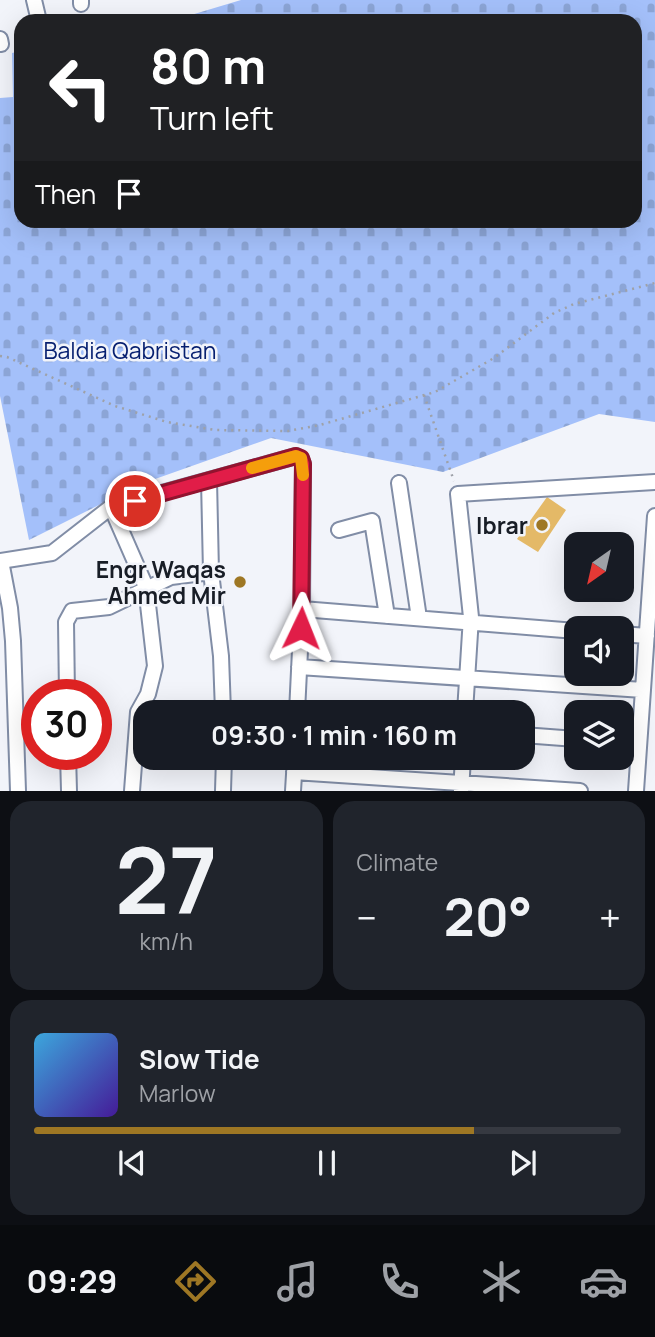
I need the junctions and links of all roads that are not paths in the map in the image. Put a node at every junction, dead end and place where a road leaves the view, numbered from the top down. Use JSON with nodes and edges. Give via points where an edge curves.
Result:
{"nodes":[{"id":1,"x":209,"y":480,"type":"junction"},
{"id":2,"x":655,"y":481,"type":"edge"},
{"id":3,"x":399,"y":483,"type":"dead end"},
{"id":4,"x":111,"y":508,"type":"junction"},
{"id":5,"x":655,"y":516,"type":"edge"},
{"id":6,"x":339,"y":530,"type":"dead end"},
{"id":7,"x":0,"y":561,"type":"edge"},
{"id":8,"x":211,"y":572,"type":"junction"},
{"id":9,"x":146,"y":587,"type":"junction"},
{"id":10,"x":302,"y":609,"type":"junction"},
{"id":11,"x":387,"y":616,"type":"junction"},
{"id":12,"x":652,"y":617,"type":"edge"},
{"id":13,"x":419,"y":618,"type":"junction"},
{"id":14,"x":470,"y":622,"type":"junction"},
{"id":15,"x":564,"y":630,"type":"edge"},
{"id":16,"x":634,"y":635,"type":"edge"},
{"id":17,"x":647,"y":636,"type":"junction"},
{"id":18,"x":299,"y":667,"type":"junction"},
{"id":19,"x":467,"y":678,"type":"junction"},
{"id":20,"x":67,"y":679,"type":"edge"},
{"id":21,"x":643,"y":690,"type":"junction"},
{"id":22,"x":222,"y":700,"type":"edge"},
{"id":23,"x":298,"y":700,"type":"edge"},
{"id":24,"x":466,"y":700,"type":"edge"},
{"id":25,"x":535,"y":736,"type":"edge"},
{"id":26,"x":564,"y":738,"type":"edge"},
{"id":27,"x":634,"y":743,"type":"edge"},
{"id":28,"x":639,"y":743,"type":"junction"},
{"id":29,"x":68,"y":770,"type":"edge"},
{"id":30,"x":224,"y":770,"type":"edge"},
{"id":31,"x":294,"y":770,"type":"edge"},
{"id":32,"x":332,"y":770,"type":"edge"},
{"id":33,"x":461,"y":787,"type":"edge"},
{"id":34,"x":18,"y":791,"type":"edge"},
{"id":35,"x":69,"y":791,"type":"edge"},
{"id":36,"x":132,"y":791,"type":"edge"},
{"id":37,"x":223,"y":791,"type":"edge"},
{"id":38,"x":293,"y":791,"type":"edge"},
{"id":39,"x":580,"y":791,"type":"edge"},
{"id":40,"x":636,"y":791,"type":"edge"}],
"edges":[{"from":1,"to":4,"type":"street"},
{"from":1,"to":8,"type":"street"},
{"from":1,"to":10,"type":"street","via":[[301,458]]},
{"from":2,"to":14,"type":"street","via":[[458,494]]},
{"from":3,"to":13,"type":"street"},
{"from":4,"to":7,"type":"street","via":[[52,554]]},
{"from":4,"to":9,"type":"street"},
{"from":5,"to":12,"type":"street"},
{"from":6,"to":11,"type":"street","via":[[372,522]]},
{"from":7,"to":34,"type":"street","via":[[13,641]]},
{"from":8,"to":9,"type":"street","via":[[171,577]]},
{"from":8,"to":22,"type":"street"},
{"from":9,"to":20,"type":"street","via":[[109,607],[68,615]]},
{"from":9,"to":36,"type":"street","via":[[155,666],[138,712]]},
{"from":10,"to":11,"type":"street"},
{"from":10,"to":18,"type":"street"},
{"from":11,"to":13,"type":"street"},
{"from":12,"to":17,"type":"street"},
{"from":13,"to":14,"type":"street"},
{"from":14,"to":15,"type":"street"},
{"from":14,"to":19,"type":"street"},
{"from":16,"to":17,"type":"street"},
{"from":17,"to":21,"type":"street"},
{"from":18,"to":19,"type":"street"},
{"from":18,"to":23,"type":"street"},
{"from":19,"to":21,"type":"street"},
{"from":19,"to":24,"type":"street"},
{"from":21,"to":28,"type":"street"},
{"from":25,"to":26,"type":"street"},
{"from":27,"to":28,"type":"street"},
{"from":28,"to":40,"type":"street"},
{"from":29,"to":35,"type":"street"},
{"from":30,"to":37,"type":"street"},
{"from":31,"to":38,"type":"street"},
{"from":32,"to":33,"type":"street"},
{"from":33,"to":39,"type":"street"}]}
